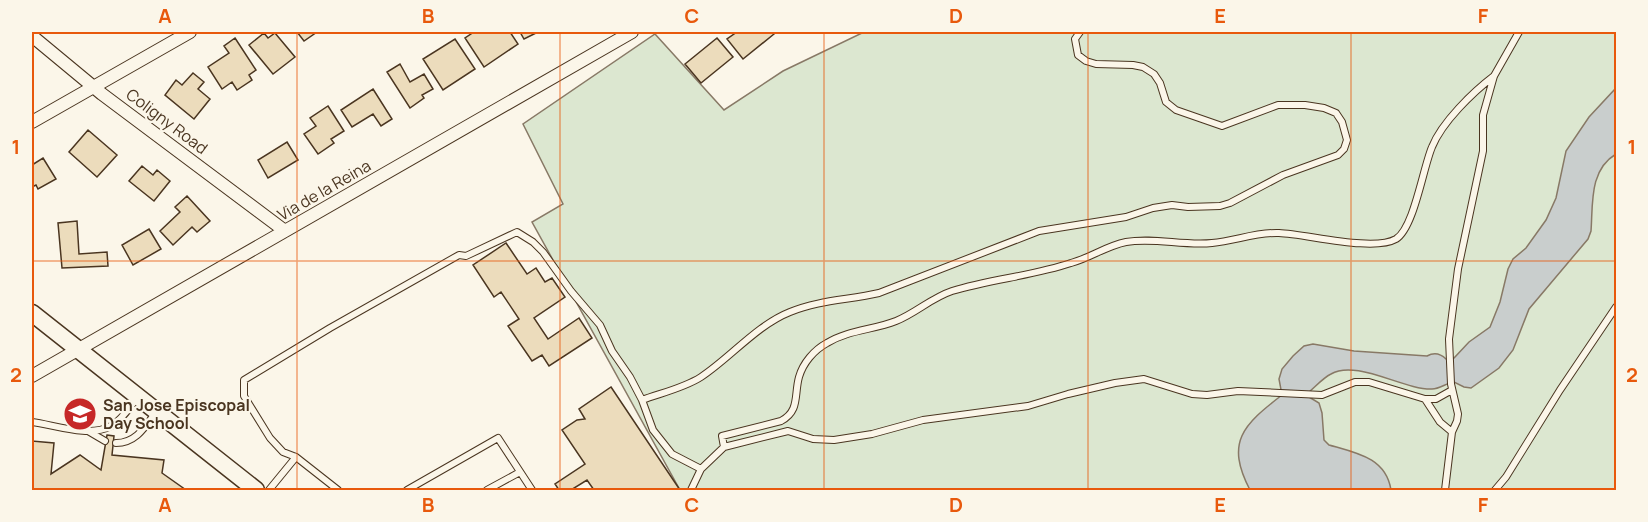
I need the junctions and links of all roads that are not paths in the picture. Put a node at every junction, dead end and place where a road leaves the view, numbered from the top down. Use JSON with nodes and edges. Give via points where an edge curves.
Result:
{"nodes":[{"id":1,"x":190,"y":32,"type":"edge"},
{"id":2,"x":632,"y":32,"type":"edge"},
{"id":3,"x":1080,"y":32,"type":"edge"},
{"id":4,"x":1519,"y":32,"type":"edge"},
{"id":5,"x":32,"y":36,"type":"edge"},
{"id":6,"x":1494,"y":76,"type":"junction"},
{"id":7,"x":94,"y":86,"type":"junction"},
{"id":8,"x":32,"y":122,"type":"edge"},
{"id":9,"x":285,"y":231,"type":"junction"},
{"id":10,"x":1617,"y":307,"type":"edge"},
{"id":11,"x":32,"y":314,"type":"edge"},
{"id":12,"x":78,"y":350,"type":"junction"},
{"id":13,"x":32,"y":376,"type":"edge"},
{"id":14,"x":1451,"y":387,"type":"junction"},
{"id":15,"x":138,"y":397,"type":"junction"},
{"id":16,"x":1425,"y":399,"type":"junction"},
{"id":17,"x":642,"y":400,"type":"junction"},
{"id":18,"x":156,"y":412,"type":"junction"},
{"id":19,"x":788,"y":417,"type":"junction"},
{"id":20,"x":32,"y":422,"type":"edge"},
{"id":21,"x":752,"y":428,"type":"junction"},
{"id":22,"x":88,"y":431,"type":"junction"},
{"id":23,"x":788,"y":431,"type":"junction"},
{"id":24,"x":1452,"y":432,"type":"junction"},
{"id":25,"x":754,"y":440,"type":"junction"},
{"id":26,"x":105,"y":441,"type":"dead end"},
{"id":27,"x":116,"y":443,"type":"dead end"},
{"id":28,"x":724,"y":447,"type":"junction"},
{"id":29,"x":296,"y":457,"type":"junction"},
{"id":30,"x":701,"y":469,"type":"junction"},
{"id":31,"x":520,"y":472,"type":"junction"},
{"id":32,"x":256,"y":490,"type":"edge"},
{"id":33,"x":269,"y":490,"type":"edge"},
{"id":34,"x":338,"y":490,"type":"edge"},
{"id":35,"x":407,"y":490,"type":"edge"},
{"id":36,"x":487,"y":490,"type":"edge"},
{"id":37,"x":532,"y":490,"type":"edge"},
{"id":38,"x":691,"y":490,"type":"edge"},
{"id":39,"x":1445,"y":490,"type":"edge"},
{"id":40,"x":1495,"y":490,"type":"edge"}],
"edges":[{"from":1,"to":7,"type":"street"},
{"from":2,"to":9,"type":"street","name":"Via de la Reina"},
{"from":3,"to":17,"type":"lane","via":[[1075,39],[1078,55],[1096,64],[1143,67],[1154,74],[1166,102],[1176,110],[1222,126],[1278,105],[1324,108],[1336,113],[1342,122],[1347,140],[1344,149],[1220,206],[1172,205],[1040,231],[879,293],[835,299],[790,312],[773,320],[700,378]]},
{"from":4,"to":6,"type":"lane"},
{"from":5,"to":7,"type":"street","name":"Coligny Road"},
{"from":6,"to":14,"type":"lane","via":[[1483,115],[1483,151],[1458,269],[1449,339]]},
{"from":6,"to":19,"type":"lane","via":[[1448,123],[1432,146],[1410,219],[1396,238],[1385,243],[1356,243],[1260,233],[1211,243],[1126,242],[1057,267],[975,284],[931,300],[897,321],[857,330],[826,343],[804,366],[794,410]]},
{"from":7,"to":8,"type":"street"},
{"from":7,"to":9,"type":"street","name":"Coligny Road"},
{"from":9,"to":12,"type":"street","name":"Via de la Reina"},
{"from":10,"to":40,"type":"lane"},
{"from":11,"to":12,"type":"main road"},
{"from":12,"to":13,"type":"street","name":"Via de la Reina"},
{"from":12,"to":15,"type":"main road"},
{"from":14,"to":16,"type":"lane","via":[[1436,399]]},
{"from":14,"to":24,"type":"lane","via":[[1458,414]]},
{"from":15,"to":18,"type":"main road"},
{"from":15,"to":22,"type":"lane","via":[[112,426]]},
{"from":16,"to":23,"type":"lane","via":[[1369,382],[1355,382],[1322,395],[1238,391],[1207,395],[1144,379],[1028,406],[923,420],[872,434],[813,439]]},
{"from":16,"to":24,"type":"lane"},
{"from":17,"to":29,"type":"lane","via":[[600,326],[543,252],[517,232],[466,256],[459,255],[244,380],[244,396],[270,438],[283,452]]},
{"from":17,"to":30,"type":"lane","via":[[653,430],[672,453]]},
{"from":18,"to":27,"type":"lane","via":[[133,439]]},
{"from":18,"to":32,"type":"main road"},
{"from":19,"to":21,"type":"lane"},
{"from":19,"to":23,"type":"lane"},
{"from":20,"to":22,"type":"lane"},
{"from":21,"to":25,"type":"lane"},
{"from":21,"to":28,"type":"lane","via":[[722,436]]},
{"from":22,"to":26,"type":"lane"},
{"from":23,"to":25,"type":"lane"},
{"from":24,"to":39,"type":"lane"},
{"from":25,"to":28,"type":"lane"},
{"from":28,"to":30,"type":"lane"},
{"from":29,"to":33,"type":"lane"},
{"from":29,"to":34,"type":"lane"},
{"from":30,"to":38,"type":"lane"},
{"from":31,"to":35,"type":"lane","via":[[498,438]]},
{"from":31,"to":36,"type":"lane"},
{"from":31,"to":37,"type":"lane"}]}
